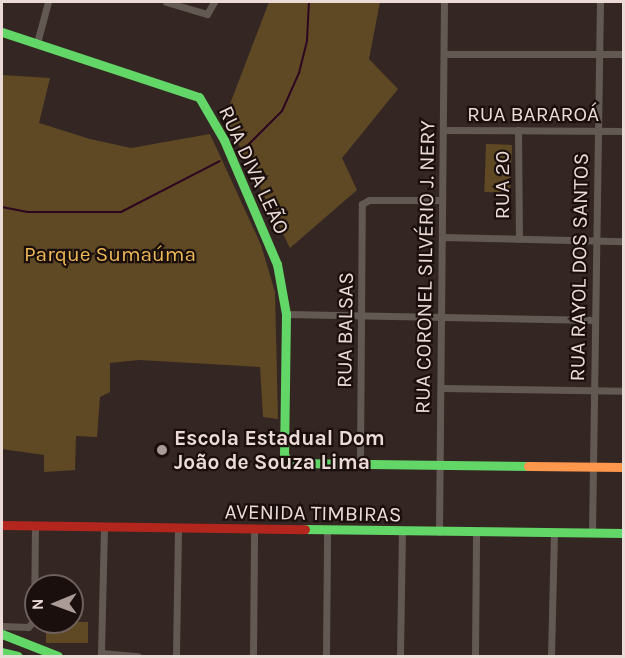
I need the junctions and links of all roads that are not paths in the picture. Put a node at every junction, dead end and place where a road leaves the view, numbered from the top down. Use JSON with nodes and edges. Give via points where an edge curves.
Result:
{"nodes":[{"id":1,"x":48,"y":2,"type":"edge"},
{"id":2,"x":166,"y":2,"type":"edge"},
{"id":3,"x":214,"y":2,"type":"edge"},
{"id":4,"x":444,"y":2,"type":"edge"},
{"id":5,"x":600,"y":2,"type":"edge"},
{"id":6,"x":2,"y":32,"type":"edge"},
{"id":7,"x":37,"y":43,"type":"junction"},
{"id":8,"x":444,"y":54,"type":"junction"},
{"id":9,"x":600,"y":54,"type":"junction"},
{"id":10,"x":624,"y":54,"type":"edge"},
{"id":11,"x":443,"y":130,"type":"junction"},
{"id":12,"x":518,"y":130,"type":"junction"},
{"id":13,"x":598,"y":131,"type":"junction"},
{"id":14,"x":624,"y":131,"type":"edge"},
{"id":15,"x":442,"y":200,"type":"junction"},
{"id":16,"x":442,"y":237,"type":"junction"},
{"id":17,"x":519,"y":239,"type":"junction"},
{"id":18,"x":596,"y":240,"type":"junction"},
{"id":19,"x":624,"y":241,"type":"edge"},
{"id":20,"x":286,"y":314,"type":"junction"},
{"id":21,"x":361,"y":315,"type":"junction"},
{"id":22,"x":441,"y":315,"type":"junction"},
{"id":23,"x":595,"y":320,"type":"junction"},
{"id":24,"x":441,"y":388,"type":"junction"},
{"id":25,"x":594,"y":391,"type":"junction"},
{"id":26,"x":624,"y":391,"type":"edge"},
{"id":27,"x":360,"y":464,"type":"junction"},
{"id":28,"x":440,"y":464,"type":"junction"},
{"id":29,"x":593,"y":467,"type":"junction"},
{"id":30,"x":624,"y":467,"type":"edge"},
{"id":31,"x":2,"y":525,"type":"edge"},
{"id":32,"x":35,"y":526,"type":"junction"},
{"id":33,"x":104,"y":528,"type":"junction"},
{"id":34,"x":178,"y":529,"type":"junction"},
{"id":35,"x":327,"y":530,"type":"junction"},
{"id":36,"x":254,"y":531,"type":"junction"},
{"id":37,"x":402,"y":532,"type":"junction"},
{"id":38,"x":439,"y":532,"type":"junction"},
{"id":39,"x":476,"y":532,"type":"junction"},
{"id":40,"x":554,"y":533,"type":"junction"},
{"id":41,"x":592,"y":533,"type":"junction"},
{"id":42,"x":624,"y":533,"type":"edge"},
{"id":43,"x":2,"y":626,"type":"edge"},
{"id":44,"x":2,"y":634,"type":"edge"},
{"id":45,"x":2,"y":651,"type":"edge"},
{"id":46,"x":18,"y":657,"type":"edge"},
{"id":47,"x":58,"y":657,"type":"edge"},
{"id":48,"x":138,"y":657,"type":"edge"},
{"id":49,"x":176,"y":657,"type":"edge"},
{"id":50,"x":253,"y":657,"type":"edge"},
{"id":51,"x":326,"y":657,"type":"edge"},
{"id":52,"x":400,"y":657,"type":"edge"},
{"id":53,"x":475,"y":657,"type":"edge"},
{"id":54,"x":551,"y":657,"type":"edge"}],
"edges":[{"from":1,"to":7,"type":"street"},
{"from":2,"to":3,"type":"street","via":[[206,14]]},
{"from":4,"to":8,"type":"street","name":"RUA CORONEL SILVÉRIO J. NERY"},
{"from":5,"to":9,"type":"street","name":"RUA RAYOL DOS SANTOS"},
{"from":6,"to":7,"type":"street","name":"RUA DIVA LEÃO"},
{"from":7,"to":20,"type":"street","name":"RUA DIVA LEÃO","via":[[199,97],[224,140],[273,255]]},
{"from":8,"to":9,"type":"street"},
{"from":8,"to":11,"type":"street","name":"RUA CORONEL SILVÉRIO J. NERY"},
{"from":9,"to":10,"type":"street"},
{"from":9,"to":13,"type":"street","name":"RUA RAYOL DOS SANTOS"},
{"from":11,"to":12,"type":"street","name":"RUA BARAROÁ"},
{"from":11,"to":15,"type":"street","name":"RUA CORONEL SILVÉRIO J. NERY"},
{"from":12,"to":13,"type":"street","name":"RUA BARAROÁ"},
{"from":12,"to":17,"type":"street","name":"RUA 20"},
{"from":13,"to":14,"type":"street","name":"RUA BARAROÁ"},
{"from":13,"to":18,"type":"street","name":"RUA RAYOL DOS SANTOS"},
{"from":15,"to":16,"type":"street","name":"RUA CORONEL SILVÉRIO J. NERY"},
{"from":15,"to":21,"type":"street","name":"RUA BALSAS","via":[[369,200],[362,204]]},
{"from":16,"to":17,"type":"street"},
{"from":16,"to":22,"type":"street","name":"RUA CORONEL SILVÉRIO J. NERY"},
{"from":17,"to":18,"type":"street"},
{"from":18,"to":19,"type":"street"},
{"from":18,"to":23,"type":"street","name":"RUA RAYOL DOS SANTOS"},
{"from":20,"to":21,"type":"street"},
{"from":20,"to":27,"type":"street","name":"RUA DIVA LEÃO","via":[[284,455],[290,463]]},
{"from":21,"to":22,"type":"street"},
{"from":21,"to":27,"type":"street","name":"RUA BALSAS"},
{"from":22,"to":23,"type":"street"},
{"from":22,"to":24,"type":"street","name":"RUA CORONEL SILVÉRIO J. NERY"},
{"from":23,"to":25,"type":"street","name":"RUA RAYOL DOS SANTOS"},
{"from":24,"to":25,"type":"street"},
{"from":24,"to":28,"type":"street","name":"RUA CORONEL SILVÉRIO J. NERY"},
{"from":25,"to":26,"type":"street"},
{"from":25,"to":29,"type":"street","name":"RUA RAYOL DOS SANTOS"},
{"from":27,"to":28,"type":"street"},
{"from":28,"to":29,"type":"street"},
{"from":28,"to":38,"type":"street","name":"RUA CORONEL SILVÉRIO J. NERY"},
{"from":29,"to":30,"type":"street"},
{"from":29,"to":41,"type":"street","name":"RUA RAYOL DOS SANTOS"},
{"from":31,"to":32,"type":"street","name":"AVENIDA TIMBIRAS"},
{"from":32,"to":33,"type":"street","name":"AVENIDA TIMBIRAS"},
{"from":32,"to":43,"type":"street","via":[[33,626]]},
{"from":33,"to":34,"type":"street","name":"AVENIDA TIMBIRAS"},
{"from":33,"to":48,"type":"street","via":[[101,653]]},
{"from":34,"to":36,"type":"street","name":"AVENIDA TIMBIRAS"},
{"from":34,"to":49,"type":"street"},
{"from":35,"to":36,"type":"street","name":"AVENIDA TIMBIRAS"},
{"from":35,"to":37,"type":"street","name":"AVENIDA TIMBIRAS"},
{"from":35,"to":51,"type":"street"},
{"from":36,"to":50,"type":"street"},
{"from":37,"to":38,"type":"street","name":"AVENIDA TIMBIRAS"},
{"from":37,"to":52,"type":"street"},
{"from":38,"to":39,"type":"street","name":"AVENIDA TIMBIRAS"},
{"from":39,"to":40,"type":"street","name":"AVENIDA TIMBIRAS"},
{"from":39,"to":53,"type":"street"},
{"from":40,"to":41,"type":"street","name":"AVENIDA TIMBIRAS"},
{"from":40,"to":54,"type":"street"},
{"from":41,"to":42,"type":"street","name":"AVENIDA TIMBIRAS"},
{"from":44,"to":47,"type":"street"},
{"from":45,"to":46,"type":"street"}]}
